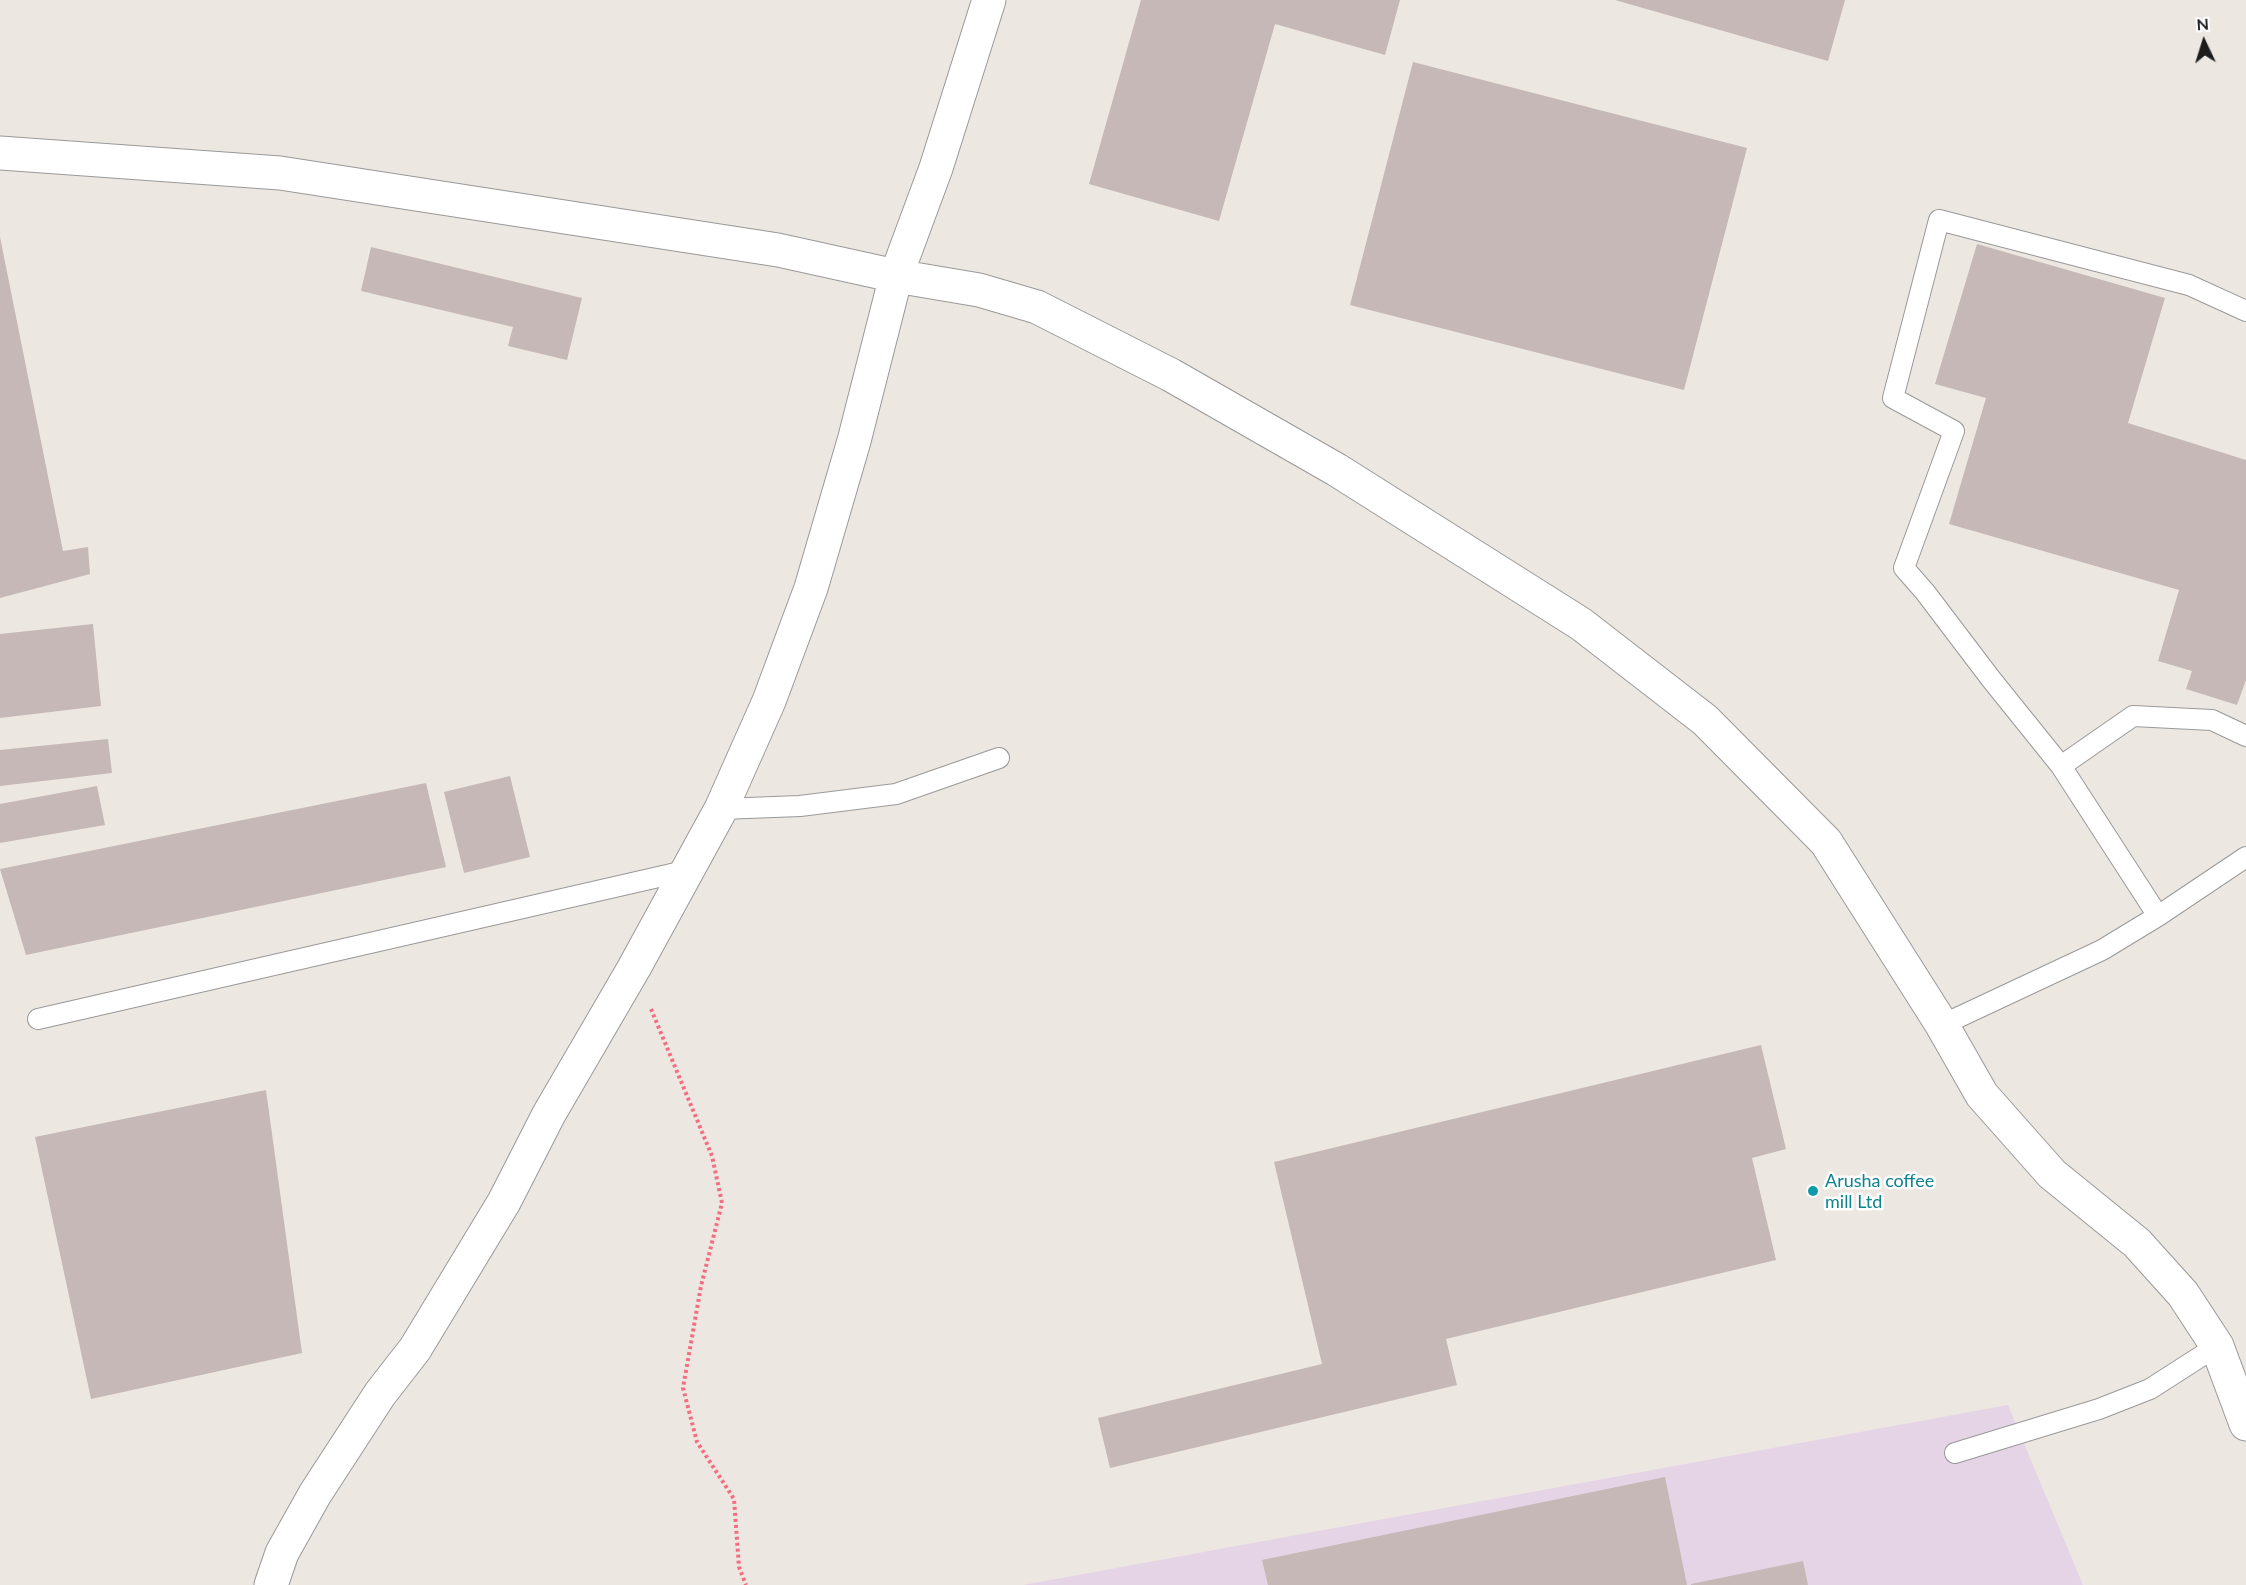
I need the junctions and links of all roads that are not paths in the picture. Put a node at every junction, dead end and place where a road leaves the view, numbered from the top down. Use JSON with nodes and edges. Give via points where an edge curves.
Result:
{"nodes":[{"id":1,"x":989,"y":0,"type":"edge"},
{"id":2,"x":0,"y":153,"type":"edge"},
{"id":3,"x":896,"y":276,"type":"junction"},
{"id":4,"x":2246,"y":311,"type":"edge"},
{"id":5,"x":2246,"y":736,"type":"edge"},
{"id":6,"x":999,"y":759,"type":"dead end"},
{"id":7,"x":2061,"y":766,"type":"junction"},
{"id":8,"x":721,"y":809,"type":"junction"},
{"id":9,"x":2246,"y":857,"type":"edge"},
{"id":10,"x":688,"y":870,"type":"junction"},
{"id":11,"x":2158,"y":916,"type":"junction"},
{"id":12,"x":38,"y":1018,"type":"dead end"},
{"id":13,"x":1942,"y":1025,"type":"junction"},
{"id":14,"x":2217,"y":1346,"type":"junction"},
{"id":15,"x":2246,"y":1424,"type":"edge"},
{"id":16,"x":1956,"y":1454,"type":"dead end"},
{"id":17,"x":271,"y":1585,"type":"edge"}],
"edges":[{"from":1,"to":3,"type":"street","via":[[936,168]]},
{"from":2,"to":3,"type":"street","via":[[280,173],[778,250]]},
{"from":3,"to":8,"type":"street","via":[[811,588],[769,701]]},
{"from":3,"to":13,"type":"street","via":[[979,290],[1037,308],[1161,369],[1337,470],[1581,624],[1705,720],[1826,842]]},
{"from":4,"to":7,"type":"lane","via":[[2189,285],[1939,220],[1893,398],[1954,430],[1904,568]]},
{"from":5,"to":7,"type":"lane","via":[[2212,720],[2133,716]]},
{"from":6,"to":8,"type":"lane","via":[[896,794],[800,806]]},
{"from":7,"to":11,"type":"lane"},
{"from":8,"to":10,"type":"street"},
{"from":9,"to":11,"type":"lane"},
{"from":10,"to":12,"type":"lane"},
{"from":10,"to":17,"type":"street","via":[[549,1114],[504,1202],[415,1348],[315,1494],[282,1553]]},
{"from":11,"to":13,"type":"lane","via":[[2102,950]]},
{"from":13,"to":14,"type":"street","via":[[1982,1095],[2052,1174],[2137,1243],[2183,1294]]},
{"from":14,"to":15,"type":"street"},
{"from":14,"to":16,"type":"lane","via":[[2150,1389]]}]}
